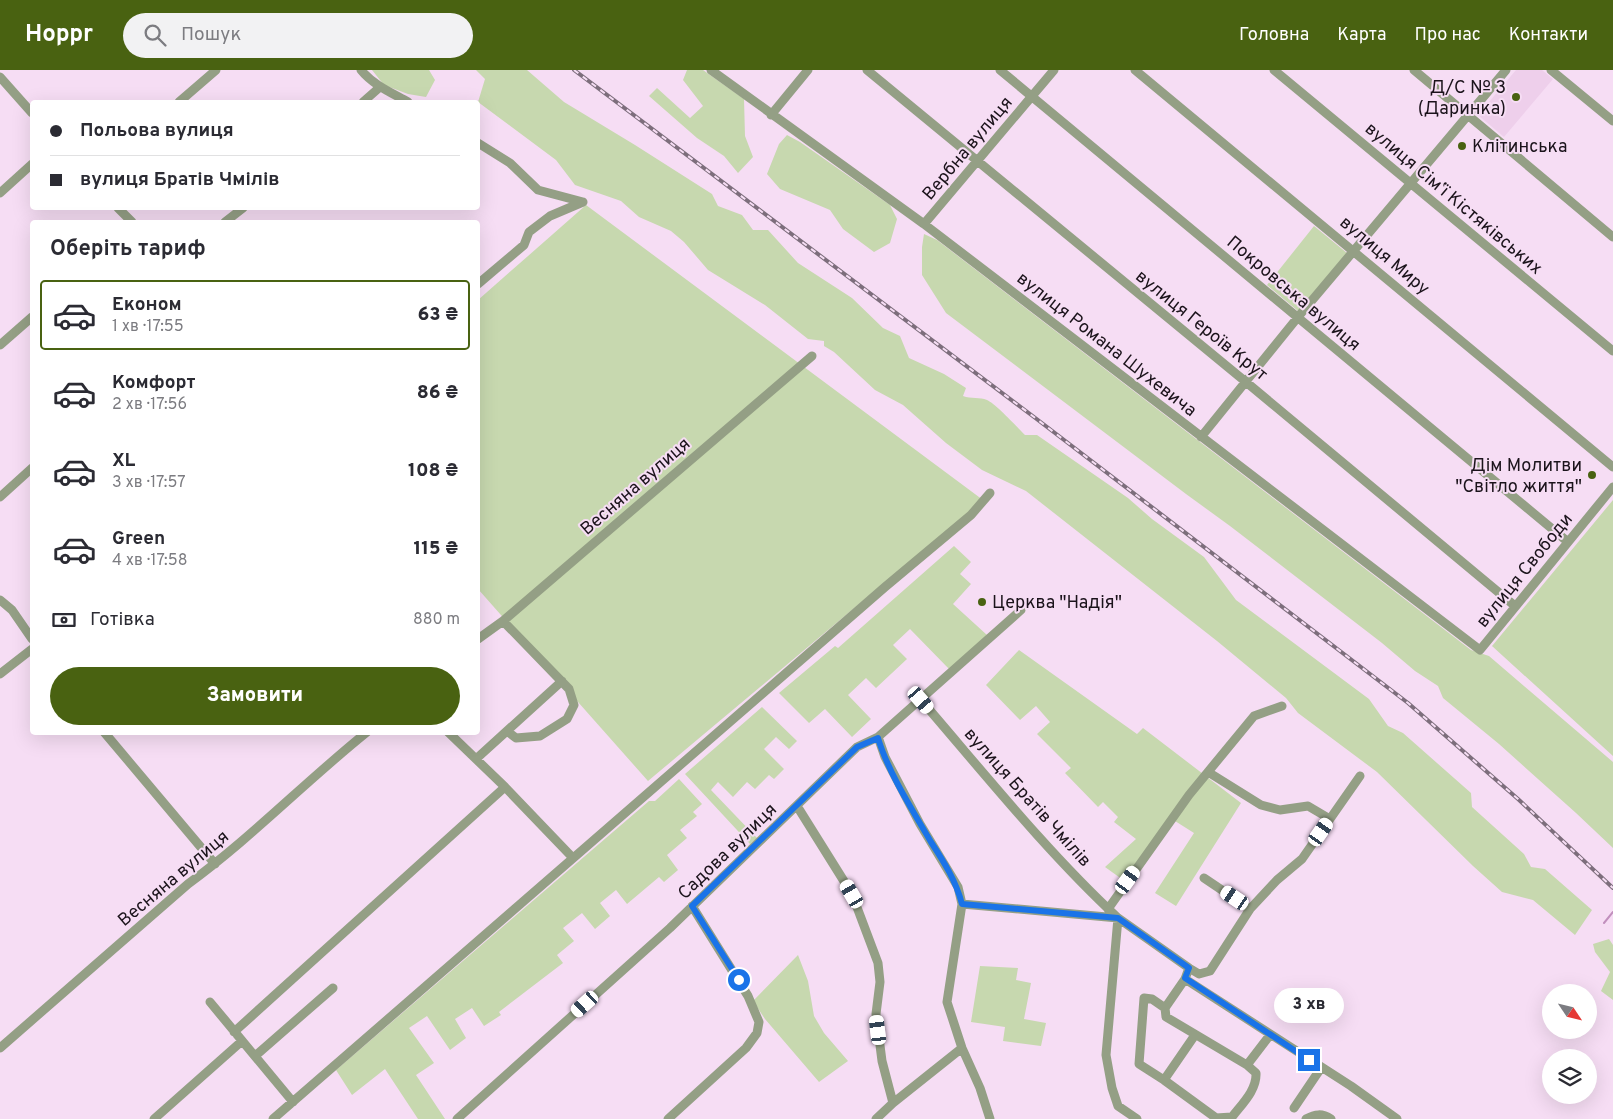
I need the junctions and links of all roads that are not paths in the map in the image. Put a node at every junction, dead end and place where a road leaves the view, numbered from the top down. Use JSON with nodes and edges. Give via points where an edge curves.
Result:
{"nodes":[{"id":1,"x":216,"y":70,"type":"edge"},
{"id":2,"x":362,"y":70,"type":"edge"},
{"id":3,"x":711,"y":70,"type":"edge"},
{"id":4,"x":808,"y":70,"type":"edge"},
{"id":5,"x":867,"y":70,"type":"edge"},
{"id":6,"x":1000,"y":70,"type":"edge"},
{"id":7,"x":1054,"y":70,"type":"edge"},
{"id":8,"x":1135,"y":70,"type":"edge"},
{"id":9,"x":1274,"y":70,"type":"edge"},
{"id":10,"x":1414,"y":70,"type":"edge"},
{"id":11,"x":1506,"y":70,"type":"edge"},
{"id":12,"x":1551,"y":70,"type":"edge"},
{"id":13,"x":0,"y":77,"type":"edge"},
{"id":14,"x":380,"y":87,"type":"junction"},
{"id":15,"x":1032,"y":96,"type":"junction"},
{"id":16,"x":181,"y":100,"type":"edge"},
{"id":17,"x":365,"y":100,"type":"edge"},
{"id":18,"x":404,"y":100,"type":"edge"},
{"id":19,"x":30,"y":111,"type":"edge"},
{"id":20,"x":771,"y":115,"type":"junction"},
{"id":21,"x":1467,"y":115,"type":"junction"},
{"id":22,"x":1613,"y":120,"type":"edge"},
{"id":23,"x":480,"y":144,"type":"edge"},
{"id":24,"x":977,"y":161,"type":"junction"},
{"id":25,"x":30,"y":166,"type":"edge"},
{"id":26,"x":1410,"y":183,"type":"junction"},
{"id":27,"x":0,"y":193,"type":"edge"},
{"id":28,"x":120,"y":210,"type":"edge"},
{"id":29,"x":240,"y":210,"type":"edge"},
{"id":30,"x":130,"y":220,"type":"edge"},
{"id":31,"x":228,"y":220,"type":"edge"},
{"id":32,"x":924,"y":224,"type":"junction"},
{"id":33,"x":1613,"y":236,"type":"edge"},
{"id":34,"x":1354,"y":250,"type":"junction"},
{"id":35,"x":480,"y":282,"type":"edge"},
{"id":36,"x":1298,"y":317,"type":"junction"},
{"id":37,"x":30,"y":319,"type":"edge"},
{"id":38,"x":0,"y":345,"type":"edge"},
{"id":39,"x":1613,"y":351,"type":"edge"},
{"id":40,"x":812,"y":356,"type":"dead end"},
{"id":41,"x":1246,"y":382,"type":"junction"},
{"id":42,"x":1201,"y":437,"type":"junction"},
{"id":43,"x":1613,"y":467,"type":"edge"},
{"id":44,"x":30,"y":470,"type":"edge"},
{"id":45,"x":1613,"y":487,"type":"edge"},
{"id":46,"x":990,"y":493,"type":"dead end"},
{"id":47,"x":0,"y":498,"type":"edge"},
{"id":48,"x":1568,"y":542,"type":"junction"},
{"id":49,"x":0,"y":600,"type":"edge"},
{"id":50,"x":1515,"y":606,"type":"junction"},
{"id":51,"x":1021,"y":610,"type":"dead end"},
{"id":52,"x":503,"y":621,"type":"junction"},
{"id":53,"x":30,"y":636,"type":"edge"},
{"id":54,"x":480,"y":638,"type":"edge"},
{"id":55,"x":1480,"y":650,"type":"joint"},
{"id":56,"x":30,"y":653,"type":"edge"},
{"id":57,"x":0,"y":674,"type":"edge"},
{"id":58,"x":562,"y":681,"type":"junction"},
{"id":59,"x":921,"y":700,"type":"junction"},
{"id":60,"x":1282,"y":706,"type":"dead end"},
{"id":61,"x":507,"y":731,"type":"junction"},
{"id":62,"x":107,"y":735,"type":"edge"},
{"id":63,"x":363,"y":735,"type":"edge"},
{"id":64,"x":451,"y":735,"type":"edge"},
{"id":65,"x":878,"y":738,"type":"junction"},
{"id":66,"x":476,"y":759,"type":"junction"},
{"id":67,"x":1208,"y":772,"type":"junction"},
{"id":68,"x":1360,"y":776,"type":"dead end"},
{"id":69,"x":505,"y":788,"type":"junction"},
{"id":70,"x":797,"y":806,"type":"junction"},
{"id":71,"x":1330,"y":819,"type":"junction"},
{"id":72,"x":573,"y":858,"type":"junction"},
{"id":73,"x":215,"y":864,"type":"junction"},
{"id":74,"x":1204,"y":878,"type":"dead end"},
{"id":75,"x":962,"y":904,"type":"junction"},
{"id":76,"x":692,"y":906,"type":"junction"},
{"id":77,"x":1108,"y":909,"type":"junction"},
{"id":78,"x":1250,"y":909,"type":"junction"},
{"id":79,"x":1118,"y":918,"type":"junction"},
{"id":80,"x":1189,"y":968,"type":"junction"},
{"id":81,"x":1185,"y":978,"type":"junction"},
{"id":82,"x":333,"y":988,"type":"dead end"},
{"id":83,"x":210,"y":1002,"type":"dead end"},
{"id":84,"x":1166,"y":1008,"type":"junction"},
{"id":85,"x":234,"y":1032,"type":"junction"},
{"id":86,"x":1195,"y":1035,"type":"junction"},
{"id":87,"x":1270,"y":1035,"type":"junction"},
{"id":88,"x":242,"y":1041,"type":"junction"},
{"id":89,"x":0,"y":1048,"type":"edge"},
{"id":90,"x":962,"y":1048,"type":"junction"},
{"id":91,"x":255,"y":1056,"type":"junction"},
{"id":92,"x":1246,"y":1065,"type":"junction"},
{"id":93,"x":1321,"y":1068,"type":"junction"},
{"id":94,"x":1164,"y":1080,"type":"junction"},
{"id":95,"x":293,"y":1102,"type":"junction"},
{"id":96,"x":893,"y":1103,"type":"junction"},
{"id":97,"x":1294,"y":1108,"type":"dead end"},
{"id":98,"x":1215,"y":1118,"type":"edge"},
{"id":99,"x":154,"y":1119,"type":"edge"},
{"id":100,"x":273,"y":1119,"type":"edge"},
{"id":101,"x":457,"y":1119,"type":"edge"},
{"id":102,"x":668,"y":1119,"type":"edge"},
{"id":103,"x":876,"y":1119,"type":"edge"},
{"id":104,"x":990,"y":1119,"type":"edge"},
{"id":105,"x":1137,"y":1119,"type":"edge"},
{"id":106,"x":1306,"y":1119,"type":"edge"},
{"id":107,"x":1331,"y":1119,"type":"edge"},
{"id":108,"x":1397,"y":1119,"type":"edge"}],
"edges":[{"from":1,"to":16,"type":"street"},
{"from":2,"to":14,"type":"street"},
{"from":3,"to":20,"type":"street","name":"вулиця Романа Шухевича"},
{"from":4,"to":20,"type":"street"},
{"from":5,"to":24,"type":"street","name":"вулиця Героїв Крут"},
{"from":6,"to":15,"type":"street","name":"Покровська вулиця"},
{"from":7,"to":15,"type":"street","name":"Вербна вулиця"},
{"from":8,"to":34,"type":"street","name":"вулиця Миру"},
{"from":9,"to":26,"type":"street","name":"вулиця Сімʼї Кістяківських"},
{"from":10,"to":21,"type":"street"},
{"from":11,"to":21,"type":"street"},
{"from":12,"to":22,"type":"street"},
{"from":13,"to":19,"type":"street"},
{"from":14,"to":17,"type":"street"},
{"from":14,"to":18,"type":"street"},
{"from":15,"to":24,"type":"street","name":"Вербна вулиця"},
{"from":15,"to":36,"type":"street","name":"Покровська вулиця"},
{"from":20,"to":32,"type":"street","name":"вулиця Романа Шухевича"},
{"from":21,"to":26,"type":"street"},
{"from":21,"to":33,"type":"street"},
{"from":23,"to":35,"type":"street","via":[[510,163],[538,190],[583,202],[550,216],[530,232],[524,245]]},
{"from":24,"to":32,"type":"street","name":"Вербна вулиця"},
{"from":24,"to":41,"type":"street","name":"вулиця Героїв Крут"},
{"from":25,"to":27,"type":"street"},
{"from":26,"to":34,"type":"street"},
{"from":26,"to":39,"type":"street","name":"вулиця Сімʼї Кістяківських"},
{"from":28,"to":30,"type":"street"},
{"from":29,"to":31,"type":"street"},
{"from":32,"to":42,"type":"street","name":"вулиця Романа Шухевича"},
{"from":34,"to":36,"type":"street"},
{"from":34,"to":43,"type":"street","name":"вулиця Миру"},
{"from":36,"to":41,"type":"street"},
{"from":36,"to":48,"type":"street","name":"Покровська вулиця"},
{"from":37,"to":38,"type":"street"},
{"from":40,"to":52,"type":"street","name":"Весняна вулиця"},
{"from":41,"to":42,"type":"street"},
{"from":41,"to":50,"type":"street","name":"вулиця Героїв Крут"},
{"from":42,"to":55,"type":"street","name":"вулиця Романа Шухевича"},
{"from":44,"to":47,"type":"street"},
{"from":45,"to":48,"type":"street","name":"вулиця Свободи"},
{"from":46,"to":72,"type":"street","via":[[971,515]]},
{"from":48,"to":50,"type":"street","name":"вулиця Свободи"},
{"from":49,"to":53,"type":"street","via":[[12,610]]},
{"from":50,"to":55,"type":"street","name":"вулиця Свободи"},
{"from":51,"to":59,"type":"street","name":"Садова вулиця"},
{"from":52,"to":54,"type":"street","name":"Весняна вулиця"},
{"from":52,"to":58,"type":"street"},
{"from":56,"to":57,"type":"street"},
{"from":58,"to":61,"type":"street"},
{"from":58,"to":61,"type":"street","via":[[569,689],[574,705],[567,719],[540,736],[516,738]]},
{"from":59,"to":65,"type":"street","name":"Садова вулиця"},
{"from":59,"to":77,"type":"street","name":"вулиця Братів Чмілів"},
{"from":60,"to":67,"type":"street","via":[[1254,716]]},
{"from":61,"to":66,"type":"street"},
{"from":62,"to":73,"type":"street"},
{"from":63,"to":73,"type":"street","name":"Весняна вулиця"},
{"from":64,"to":66,"type":"street"},
{"from":65,"to":70,"type":"street","name":"Садова вулиця","via":[[857,747]]},
{"from":65,"to":75,"type":"street","via":[[920,824],[958,887]]},
{"from":66,"to":69,"type":"street"},
{"from":67,"to":71,"type":"street","via":[[1261,805],[1280,810],[1308,806]]},
{"from":67,"to":77,"type":"street"},
{"from":68,"to":71,"type":"street"},
{"from":69,"to":72,"type":"street"},
{"from":69,"to":85,"type":"street"},
{"from":70,"to":76,"type":"street","name":"Садова вулиця"},
{"from":70,"to":96,"type":"street","via":[[852,894],[878,963],[880,982],[876,1014],[882,1061]]},
{"from":71,"to":78,"type":"street","via":[[1302,859]]},
{"from":72,"to":95,"type":"street"},
{"from":73,"to":89,"type":"street","name":"Весняна вулиця"},
{"from":74,"to":78,"type":"street"},
{"from":75,"to":79,"type":"street"},
{"from":75,"to":90,"type":"street","via":[[947,1002]]},
{"from":76,"to":101,"type":"street","name":"Садова вулиця"},
{"from":76,"to":102,"type":"street","via":[[748,996],[759,1022],[757,1034],[746,1048]]},
{"from":77,"to":79,"type":"street","name":"вулиця Братів Чмілів"},
{"from":78,"to":80,"type":"street","via":[[1210,971],[1199,974]]},
{"from":79,"to":80,"type":"street","name":"вулиця Братів Чмілів"},
{"from":79,"to":105,"type":"street","via":[[1106,1055],[1118,1106]]},
{"from":80,"to":81,"type":"street"},
{"from":81,"to":84,"type":"street"},
{"from":81,"to":87,"type":"street"},
{"from":82,"to":91,"type":"street"},
{"from":83,"to":85,"type":"street"},
{"from":84,"to":86,"type":"street","via":[[1166,1017]]},
{"from":84,"to":94,"type":"street","via":[[1144,998],[1139,1064]]},
{"from":85,"to":88,"type":"street"},
{"from":86,"to":92,"type":"street"},
{"from":86,"to":94,"type":"street"},
{"from":87,"to":92,"type":"street"},
{"from":87,"to":93,"type":"street"},
{"from":88,"to":91,"type":"street"},
{"from":88,"to":99,"type":"street"},
{"from":90,"to":96,"type":"street"},
{"from":90,"to":104,"type":"street"},
{"from":91,"to":95,"type":"street"},
{"from":92,"to":98,"type":"street","via":[[1256,1073],[1254,1088],[1232,1117]]},
{"from":93,"to":97,"type":"street"},
{"from":93,"to":108,"type":"street"},
{"from":94,"to":98,"type":"street"},
{"from":95,"to":100,"type":"street"},
{"from":96,"to":103,"type":"street"},
{"from":106,"to":107,"type":"street","via":[[1315,1114]]}]}
